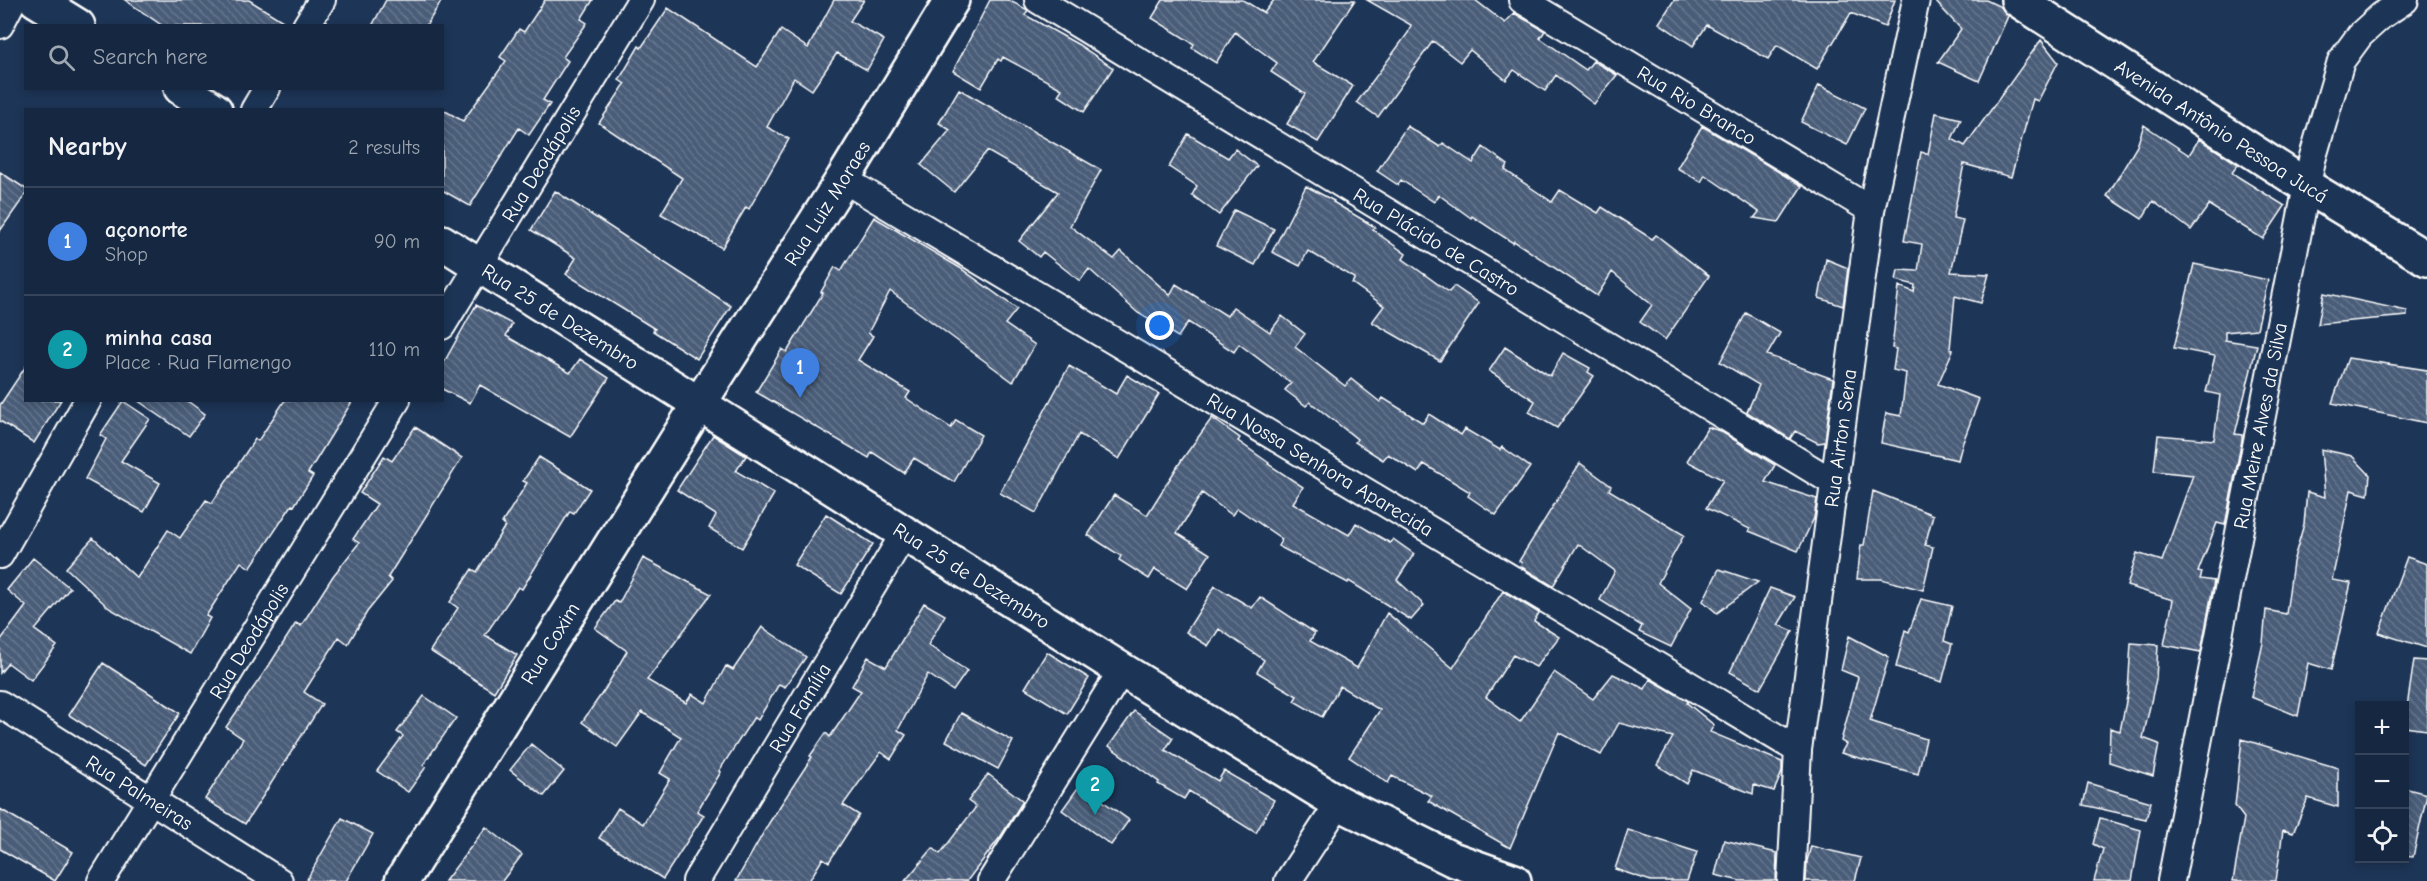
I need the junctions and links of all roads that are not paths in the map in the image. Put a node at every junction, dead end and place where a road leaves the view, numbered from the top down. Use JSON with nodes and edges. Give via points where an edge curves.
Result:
{"nodes":[{"id":1,"x":13,"y":0,"type":"edge"},
{"id":2,"x":36,"y":0,"type":"edge"},
{"id":3,"x":322,"y":0,"type":"edge"},
{"id":4,"x":641,"y":0,"type":"edge"},
{"id":5,"x":952,"y":0,"type":"edge"},
{"id":6,"x":1038,"y":0,"type":"edge"},
{"id":7,"x":1522,"y":0,"type":"edge"},
{"id":8,"x":1916,"y":0,"type":"edge"},
{"id":9,"x":2018,"y":0,"type":"edge"},
{"id":10,"x":2406,"y":0,"type":"edge"},
{"id":11,"x":75,"y":24,"type":"edge"},
{"id":12,"x":307,"y":24,"type":"edge"},
{"id":13,"x":0,"y":25,"type":"edge"},
{"id":14,"x":184,"y":90,"type":"edge"},
{"id":15,"x":266,"y":90,"type":"edge"},
{"id":16,"x":212,"y":108,"type":"edge"},
{"id":17,"x":255,"y":108,"type":"edge"},
{"id":18,"x":843,"y":179,"type":"junction"},
{"id":19,"x":2305,"y":185,"type":"junction"},
{"id":20,"x":1871,"y":210,"type":"junction"},
{"id":21,"x":444,"y":243,"type":"edge"},
{"id":22,"x":2427,"y":259,"type":"edge"},
{"id":23,"x":481,"y":264,"type":"junction"},
{"id":24,"x":444,"y":323,"type":"edge"},
{"id":25,"x":87,"y":402,"type":"edge"},
{"id":26,"x":396,"y":402,"type":"edge"},
{"id":27,"x":699,"y":404,"type":"junction"},
{"id":28,"x":1836,"y":484,"type":"junction"},
{"id":29,"x":904,"y":534,"type":"junction"},
{"id":30,"x":0,"y":555,"type":"edge"},
{"id":31,"x":1122,"y":670,"type":"junction"},
{"id":32,"x":0,"y":704,"type":"edge"},
{"id":33,"x":1798,"y":750,"type":"junction"},
{"id":34,"x":151,"y":799,"type":"junction"},
{"id":35,"x":1339,"y":803,"type":"junction"},
{"id":36,"x":101,"y":881,"type":"edge"},
{"id":37,"x":279,"y":881,"type":"edge"},
{"id":38,"x":402,"y":881,"type":"edge"},
{"id":39,"x":696,"y":881,"type":"edge"},
{"id":40,"x":991,"y":881,"type":"edge"},
{"id":41,"x":1288,"y":881,"type":"edge"},
{"id":42,"x":1514,"y":881,"type":"edge"},
{"id":43,"x":1791,"y":881,"type":"edge"},
{"id":44,"x":2170,"y":881,"type":"edge"}],
"edges":[{"from":1,"to":13,"type":"street"},
{"from":2,"to":11,"type":"street"},
{"from":3,"to":12,"type":"street"},
{"from":4,"to":23,"type":"street","name":"Rua Deodápolis"},
{"from":5,"to":18,"type":"street","name":"Rua Luiz Moraes"},
{"from":6,"to":28,"type":"street","name":"Rua Plácido de Castro"},
{"from":7,"to":20,"type":"street","name":"Rua Rio Branco"},
{"from":8,"to":20,"type":"street","name":"Rua Airton Sena"},
{"from":9,"to":19,"type":"street","name":"Avenida Antônio Pessoa Jucá"},
{"from":10,"to":19,"type":"street","name":"Rua Meire Alves da Silva","via":[[2360,35],[2341,61]]},
{"from":14,"to":16,"type":"street"},
{"from":15,"to":17,"type":"street"},
{"from":18,"to":27,"type":"street","name":"Rua Luiz Moraes"},
{"from":18,"to":33,"type":"street","name":"Rua Nossa Senhora Aparecida"},
{"from":19,"to":22,"type":"street","name":"Avenida Antônio Pessoa Jucá"},
{"from":19,"to":44,"type":"street","name":"Rua Meire Alves da Silva"},
{"from":20,"to":28,"type":"street","name":"Rua Airton Sena"},
{"from":21,"to":23,"type":"street","name":"Rua 25 de Dezembro"},
{"from":23,"to":24,"type":"street","name":"Rua Deodápolis"},
{"from":23,"to":27,"type":"street","name":"Rua 25 de Dezembro"},
{"from":25,"to":30,"type":"street"},
{"from":26,"to":34,"type":"street","name":"Rua Deodápolis"},
{"from":27,"to":29,"type":"street","name":"Rua 25 de Dezembro"},
{"from":27,"to":38,"type":"street","name":"Rua Coxim"},
{"from":28,"to":33,"type":"street","name":"Rua Airton Sena"},
{"from":29,"to":31,"type":"street","name":"Rua 25 de Dezembro"},
{"from":29,"to":39,"type":"street","name":"Rua Família"},
{"from":31,"to":35,"type":"street","name":"Rua 25 de Dezembro"},
{"from":31,"to":40,"type":"street"},
{"from":32,"to":34,"type":"street","name":"Rua Palmeiras"},
{"from":33,"to":43,"type":"street","name":"Rua Airton Sena"},
{"from":34,"to":36,"type":"street","name":"Rua Deodápolis"},
{"from":34,"to":37,"type":"street","name":"Rua Palmeiras"},
{"from":35,"to":41,"type":"street"},
{"from":35,"to":42,"type":"street","name":"Rua 25 de Dezembro","via":[[1452,859]]}]}
